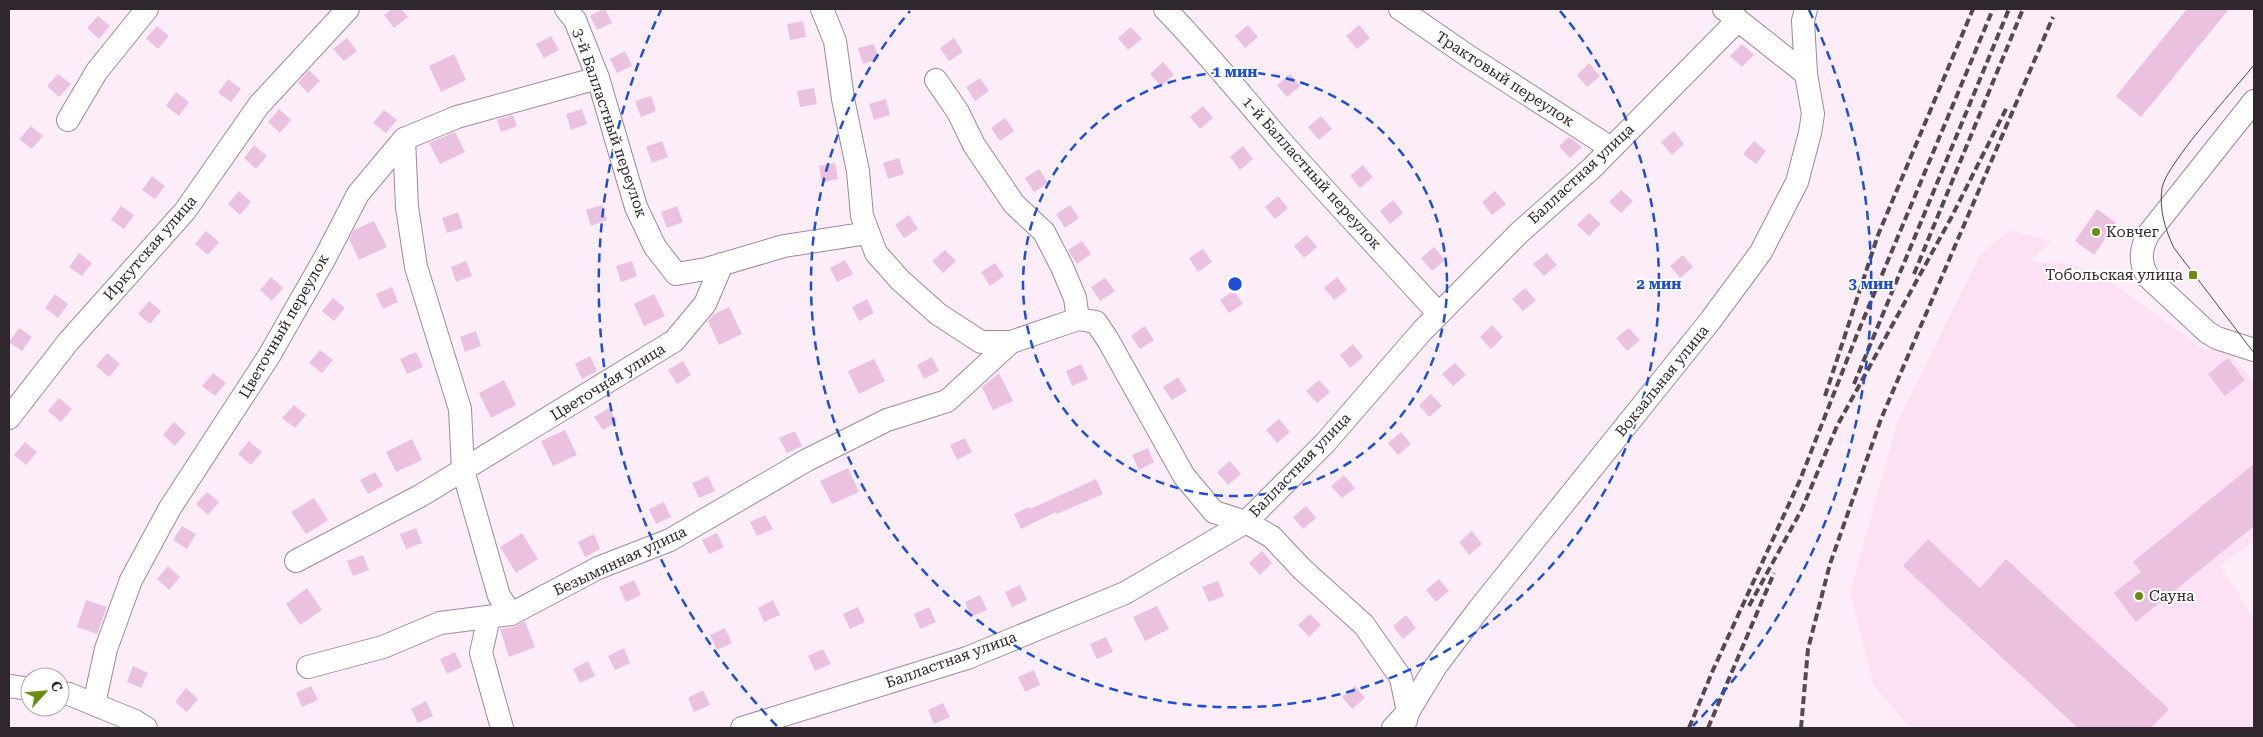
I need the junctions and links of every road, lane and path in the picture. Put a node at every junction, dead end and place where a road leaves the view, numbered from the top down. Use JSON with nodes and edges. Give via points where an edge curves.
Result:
{"nodes":[{"id":1,"x":147,"y":9,"type":"edge"},
{"id":2,"x":348,"y":9,"type":"edge"},
{"id":3,"x":566,"y":9,"type":"edge"},
{"id":4,"x":822,"y":9,"type":"edge"},
{"id":5,"x":1165,"y":9,"type":"edge"},
{"id":6,"x":1400,"y":9,"type":"edge"},
{"id":7,"x":1806,"y":9,"type":"edge"},
{"id":8,"x":1731,"y":14,"type":"edge"},
{"id":9,"x":1806,"y":74,"type":"junction"},
{"id":10,"x":598,"y":78,"type":"junction"},
{"id":11,"x":936,"y":80,"type":"dead end"},
{"id":12,"x":2254,"y":101,"type":"edge"},
{"id":13,"x":68,"y":120,"type":"dead end"},
{"id":14,"x":404,"y":139,"type":"junction"},
{"id":15,"x":1612,"y":148,"type":"junction"},
{"id":16,"x":868,"y":233,"type":"junction"},
{"id":17,"x":722,"y":264,"type":"junction"},
{"id":18,"x":1439,"y":314,"type":"junction"},
{"id":19,"x":1078,"y":319,"type":"junction"},
{"id":20,"x":1011,"y":342,"type":"junction"},
{"id":21,"x":2254,"y":350,"type":"edge"},
{"id":22,"x":9,"y":418,"type":"edge"},
{"id":23,"x":463,"y":470,"type":"junction"},
{"id":24,"x":1246,"y":522,"type":"junction"},
{"id":25,"x":296,"y":560,"type":"dead end"},
{"id":26,"x":500,"y":616,"type":"junction"},
{"id":27,"x":308,"y":667,"type":"dead end"},
{"id":28,"x":70,"y":694,"type":"edge"},
{"id":29,"x":94,"y":704,"type":"junction"},
{"id":30,"x":1406,"y":720,"type":"edge"},
{"id":31,"x":146,"y":728,"type":"edge"},
{"id":32,"x":502,"y":728,"type":"edge"},
{"id":33,"x":742,"y":728,"type":"edge"},
{"id":34,"x":1393,"y":728,"type":"edge"}],
"edges":[{"from":1,"to":13,"type":"street","via":[[97,71]]},
{"from":2,"to":22,"type":"street","name":"Иркутская улица","via":[[258,105],[185,211],[68,342]]},
{"from":3,"to":10,"type":"street","name":"3-й Балластный переулок","via":[[575,20]]},
{"from":4,"to":16,"type":"street","via":[[835,41],[858,171],[862,216]]},
{"from":5,"to":18,"type":"street","name":"1-й Балластный переулок"},
{"from":6,"to":15,"type":"street","name":"Трактовый переулок"},
{"from":7,"to":9,"type":"street","name":"Вокзальная улица","via":[[1803,21]]},
{"from":8,"to":9,"type":"street"},
{"from":8,"to":15,"type":"street","name":"Балластная улица"},
{"from":9,"to":30,"type":"street","name":"Вокзальная улица","via":[[1813,114],[1810,133],[1797,182],[1761,252],[1710,321],[1479,609],[1436,666]]},
{"from":10,"to":14,"type":"street","name":"Цветочный переулок","via":[[457,116]]},
{"from":10,"to":17,"type":"street","name":"3-й Балластный переулок","via":[[636,208],[655,247],[676,274]]},
{"from":11,"to":19,"type":"street","via":[[958,112],[974,146],[1014,204],[1044,232],[1075,298]]},
{"from":12,"to":21,"type":"street","via":[[2162,216],[2144,242],[2140,255],[2148,278],[2207,332]]},
{"from":14,"to":23,"type":"street","via":[[406,207],[416,267],[460,409]]},
{"from":14,"to":29,"type":"street","name":"Цветочный переулок","via":[[358,194],[269,356],[170,508],[131,580],[106,649]]},
{"from":15,"to":18,"type":"street","name":"Балластная улица","via":[[1519,233]]},
{"from":16,"to":17,"type":"street","name":"3-й Балластный переулок","via":[[784,246]]},
{"from":16,"to":20,"type":"street","via":[[876,252],[900,280],[938,314],[981,342]]},
{"from":17,"to":23,"type":"street","name":"Цветочная улица","via":[[705,304],[674,341]]},
{"from":18,"to":24,"type":"street","name":"Балластная улица","via":[[1325,443]]},
{"from":19,"to":20,"type":"street"},
{"from":19,"to":24,"type":"street","via":[[1096,322],[1184,476],[1214,512]]},
{"from":20,"to":26,"type":"street","name":"Безымянная улица","via":[[947,401],[887,420],[807,460],[670,540],[598,568]]},
{"from":23,"to":25,"type":"street","name":"Цветочная улица"},
{"from":23,"to":26,"type":"street","via":[[500,596]]},
{"from":24,"to":30,"type":"street","via":[[1272,537],[1364,625],[1401,678]]},
{"from":24,"to":33,"type":"street","name":"Балластная улица","via":[[1125,593],[968,658]]},
{"from":26,"to":27,"type":"street","name":"Безымянная улица","via":[[440,623],[383,647]]},
{"from":26,"to":32,"type":"street","via":[[481,653]]},
{"from":28,"to":29,"type":"street"},
{"from":29,"to":31,"type":"street"},
{"from":30,"to":34,"type":"street","name":"Вокзальная улица"}]}
